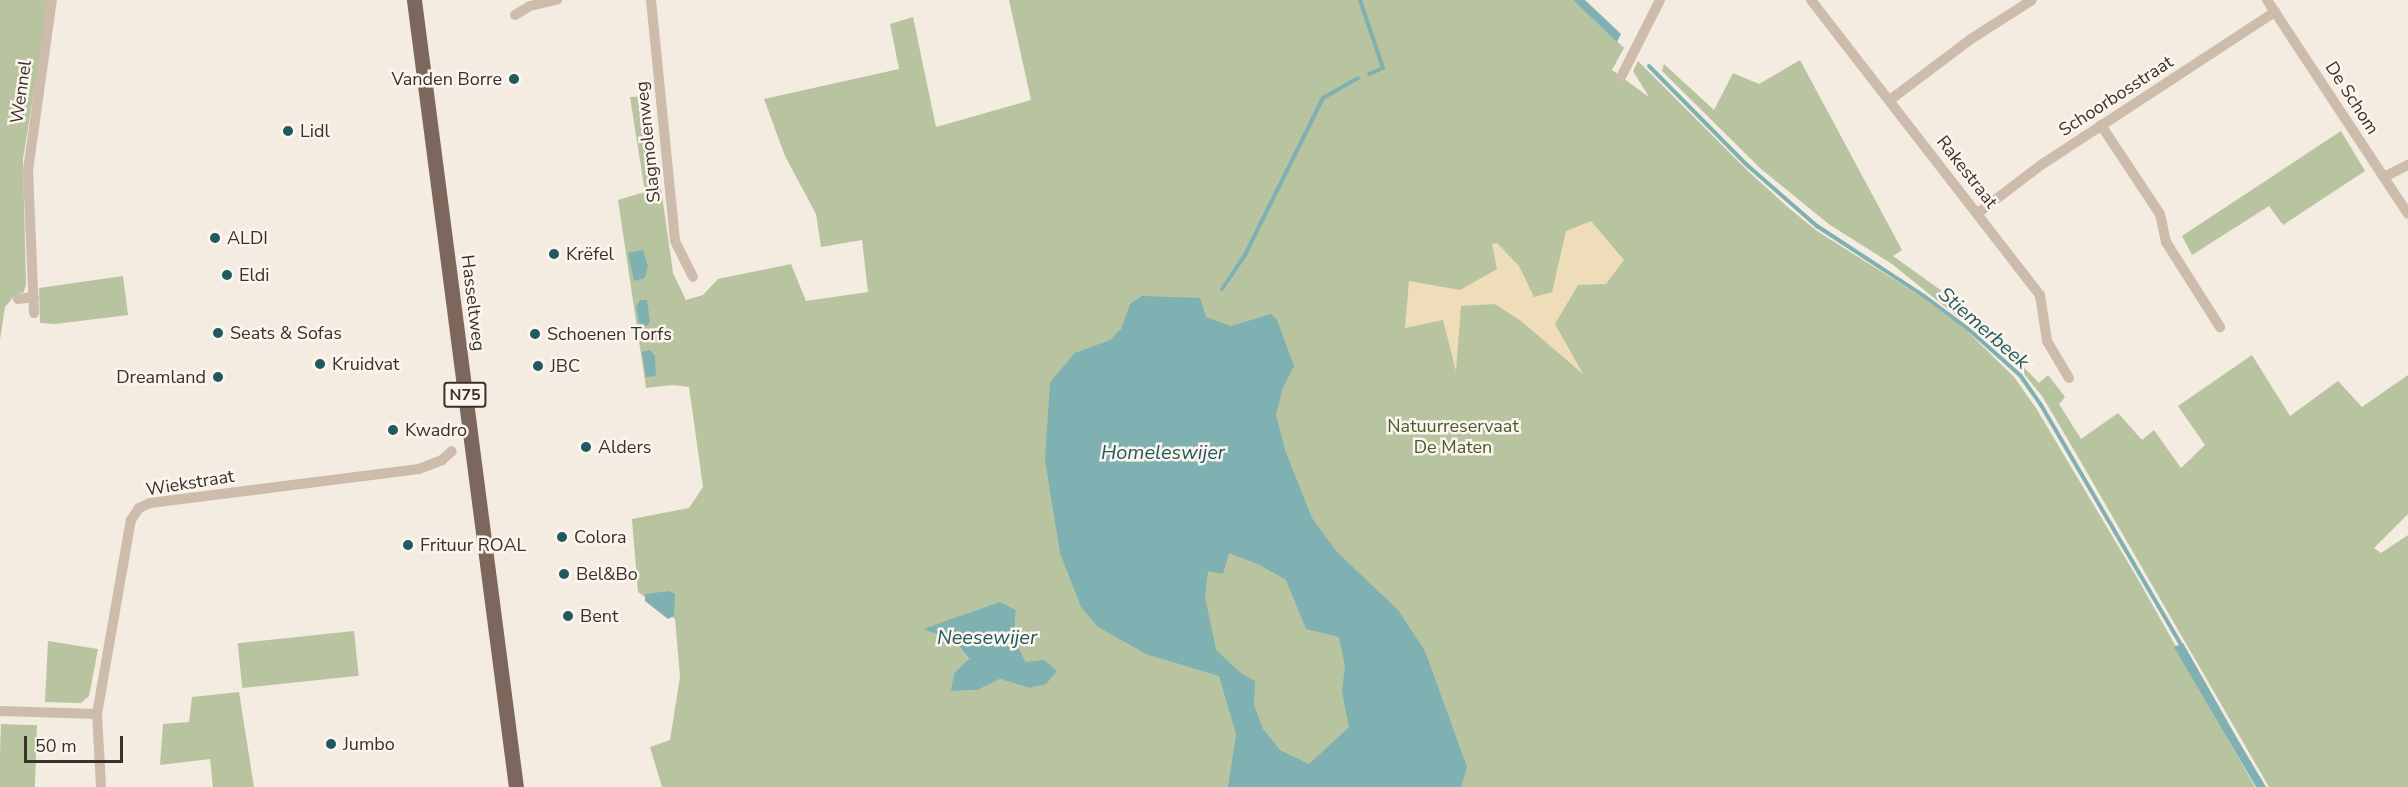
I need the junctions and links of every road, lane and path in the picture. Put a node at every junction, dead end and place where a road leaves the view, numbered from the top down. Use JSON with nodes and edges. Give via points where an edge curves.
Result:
{"nodes":[{"id":1,"x":52,"y":0,"type":"edge"},
{"id":2,"x":557,"y":0,"type":"edge"},
{"id":3,"x":651,"y":0,"type":"edge"},
{"id":4,"x":1660,"y":0,"type":"edge"},
{"id":5,"x":1810,"y":0,"type":"edge"},
{"id":6,"x":2032,"y":0,"type":"edge"},
{"id":7,"x":2267,"y":0,"type":"edge"},
{"id":8,"x":415,"y":1,"type":"edge"},
{"id":9,"x":2275,"y":12,"type":"junction"},
{"id":10,"x":515,"y":15,"type":"dead end"},
{"id":11,"x":1621,"y":77,"type":"dead end"},
{"id":12,"x":1890,"y":100,"type":"junction"},
{"id":13,"x":2101,"y":125,"type":"junction"},
{"id":14,"x":2408,"y":165,"type":"edge"},
{"id":15,"x":2384,"y":177,"type":"junction"},
{"id":16,"x":1978,"y":213,"type":"junction"},
{"id":17,"x":2408,"y":214,"type":"edge"},
{"id":18,"x":693,"y":277,"type":"dead end"},
{"id":19,"x":34,"y":297,"type":"junction"},
{"id":20,"x":18,"y":299,"type":"dead end"},
{"id":21,"x":34,"y":313,"type":"dead end"},
{"id":22,"x":2220,"y":327,"type":"dead end"},
{"id":23,"x":2069,"y":378,"type":"dead end"},
{"id":24,"x":452,"y":451,"type":"dead end"},
{"id":25,"x":0,"y":711,"type":"edge"},
{"id":26,"x":97,"y":714,"type":"junction"},
{"id":27,"x":101,"y":787,"type":"edge"},
{"id":28,"x":516,"y":787,"type":"edge"}],
"edges":[{"from":1,"to":19,"type":"street","name":"Wennel","via":[[28,170]]},
{"from":2,"to":10,"type":"street","via":[[531,6]]},
{"from":3,"to":18,"type":"street","name":"Slagmolenweg","via":[[675,241]]},
{"from":4,"to":11,"type":"street"},
{"from":5,"to":12,"type":"street","name":"Rakestraat"},
{"from":6,"to":12,"type":"street","via":[[1971,39]]},
{"from":7,"to":9,"type":"street","name":"De Schom"},
{"from":8,"to":28,"type":"main road","name":"Hasseltweg","number":"N75"},
{"from":9,"to":13,"type":"street","name":"Schoorbosstraat"},
{"from":9,"to":15,"type":"street","name":"De Schom"},
{"from":12,"to":16,"type":"street","name":"Rakestraat"},
{"from":13,"to":16,"type":"street","name":"Schoorbosstraat"},
{"from":13,"to":22,"type":"street","via":[[2160,214],[2166,242]]},
{"from":14,"to":15,"type":"street"},
{"from":15,"to":17,"type":"street","name":"De Schom"},
{"from":16,"to":23,"type":"street","name":"Rakestraat","via":[[2040,295],[2047,341]]},
{"from":19,"to":20,"type":"street"},
{"from":19,"to":21,"type":"street","name":"Wennel"},
{"from":24,"to":26,"type":"street","name":"Wiekstraat","via":[[442,460],[419,469],[150,503],[139,508],[131,520]]},
{"from":25,"to":26,"type":"street"},
{"from":26,"to":27,"type":"street","name":"Wiekstraat"}]}
